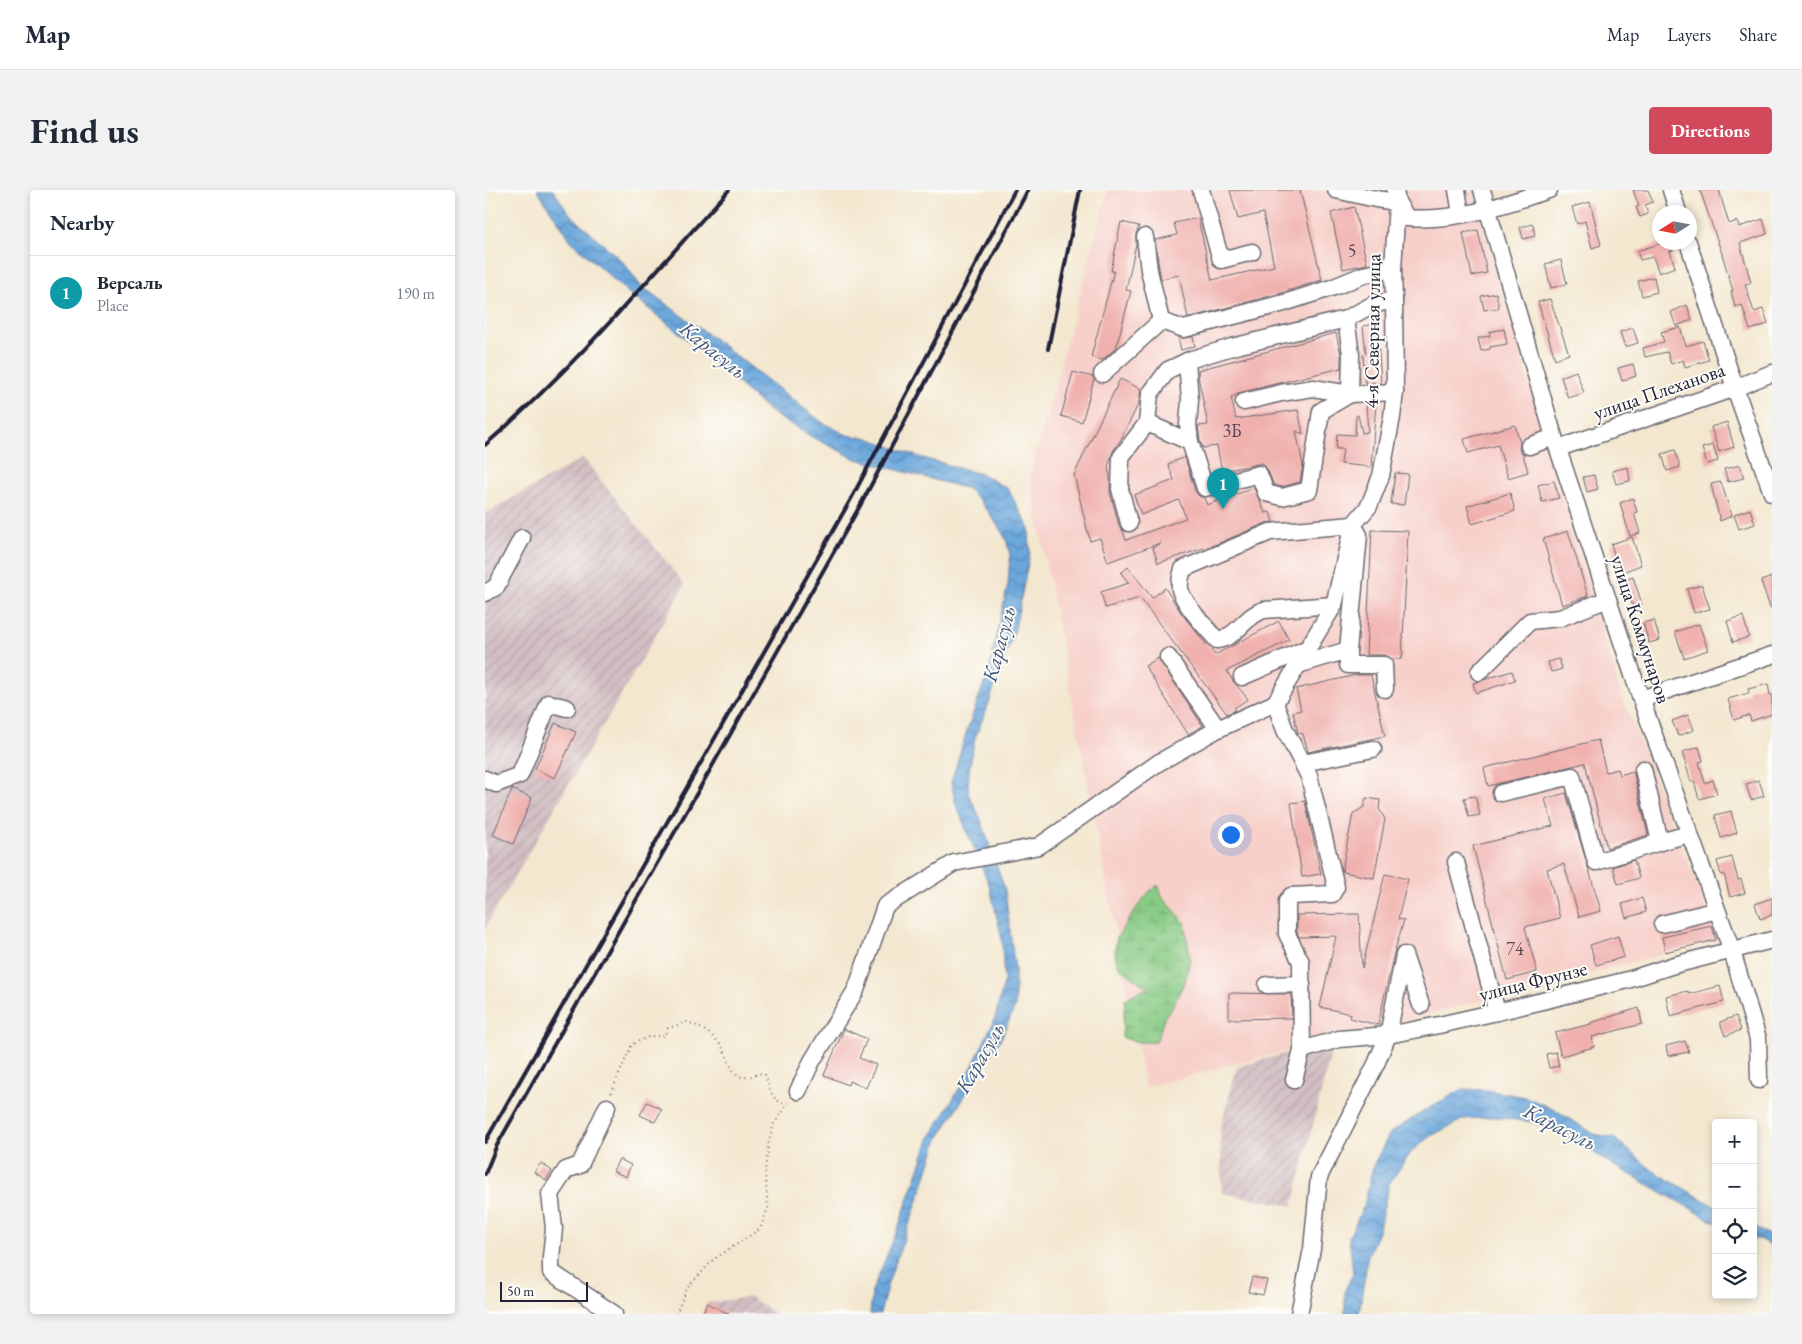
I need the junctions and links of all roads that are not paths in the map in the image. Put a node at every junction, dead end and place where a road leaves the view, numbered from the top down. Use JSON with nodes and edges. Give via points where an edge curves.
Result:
{"nodes":[{"id":1,"x":1201,"y":190,"type":"edge"},
{"id":2,"x":1336,"y":190,"type":"edge"},
{"id":3,"x":1457,"y":190,"type":"edge"},
{"id":4,"x":1482,"y":190,"type":"edge"},
{"id":5,"x":1549,"y":190,"type":"edge"},
{"id":6,"x":1671,"y":190,"type":"edge"},
{"id":7,"x":1396,"y":196,"type":"edge"},
{"id":8,"x":1676,"y":205,"type":"edge"},
{"id":9,"x":1488,"y":210,"type":"junction"},
{"id":10,"x":1461,"y":214,"type":"junction"},
{"id":11,"x":1407,"y":218,"type":"junction"},
{"id":12,"x":1395,"y":231,"type":"junction"},
{"id":13,"x":1145,"y":237,"type":"dead end"},
{"id":14,"x":1691,"y":250,"type":"edge"},
{"id":15,"x":1252,"y":252,"type":"dead end"},
{"id":16,"x":1393,"y":269,"type":"junction"},
{"id":17,"x":1395,"y":300,"type":"junction"},
{"id":18,"x":1346,"y":319,"type":"junction"},
{"id":19,"x":1161,"y":321,"type":"junction"},
{"id":20,"x":1187,"y":362,"type":"junction"},
{"id":21,"x":1772,"y":373,"type":"edge"},
{"id":22,"x":1102,"y":374,"type":"dead end"},
{"id":23,"x":1735,"y":388,"type":"junction"},
{"id":24,"x":1395,"y":392,"type":"junction"},
{"id":25,"x":1350,"y":394,"type":"junction"},
{"id":26,"x":1244,"y":402,"type":"dead end"},
{"id":27,"x":1147,"y":423,"type":"junction"},
{"id":28,"x":1190,"y":442,"type":"junction"},
{"id":29,"x":1556,"y":442,"type":"junction"},
{"id":30,"x":1529,"y":446,"type":"dead end"},
{"id":31,"x":1772,"y":493,"type":"edge"},
{"id":32,"x":1129,"y":523,"type":"dead end"},
{"id":33,"x":1353,"y":525,"type":"junction"},
{"id":34,"x":522,"y":538,"type":"dead end"},
{"id":35,"x":485,"y":593,"type":"edge"},
{"id":36,"x":1608,"y":599,"type":"junction"},
{"id":37,"x":1334,"y":605,"type":"junction"},
{"id":38,"x":1308,"y":648,"type":"junction"},
{"id":39,"x":1348,"y":650,"type":"junction"},
{"id":40,"x":1772,"y":655,"type":"edge"},
{"id":41,"x":1168,"y":656,"type":"dead end"},
{"id":42,"x":1298,"y":665,"type":"junction"},
{"id":43,"x":1479,"y":672,"type":"dead end"},
{"id":44,"x":1242,"y":677,"type":"dead end"},
{"id":45,"x":1385,"y":689,"type":"dead end"},
{"id":46,"x":1641,"y":699,"type":"junction"},
{"id":47,"x":1275,"y":703,"type":"junction"},
{"id":48,"x":567,"y":708,"type":"dead end"},
{"id":49,"x":1218,"y":729,"type":"junction"},
{"id":50,"x":1373,"y":749,"type":"dead end"},
{"id":51,"x":1303,"y":763,"type":"junction"},
{"id":52,"x":1643,"y":769,"type":"dead end"},
{"id":53,"x":485,"y":779,"type":"edge"},
{"id":54,"x":1501,"y":792,"type":"dead end"},
{"id":55,"x":1689,"y":834,"type":"junction"},
{"id":56,"x":1660,"y":842,"type":"junction"},
{"id":57,"x":1457,"y":862,"type":"dead end"},
{"id":58,"x":1717,"y":910,"type":"junction"},
{"id":59,"x":1662,"y":924,"type":"dead end"},
{"id":60,"x":1772,"y":940,"type":"edge"},
{"id":61,"x":1732,"y":951,"type":"junction"},
{"id":62,"x":1301,"y":984,"type":"junction"},
{"id":63,"x":1267,"y":985,"type":"dead end"},
{"id":64,"x":1421,"y":1005,"type":"dead end"},
{"id":65,"x":1497,"y":1012,"type":"junction"},
{"id":66,"x":1388,"y":1035,"type":"junction"},
{"id":67,"x":1302,"y":1050,"type":"junction"},
{"id":68,"x":1294,"y":1080,"type":"dead end"},
{"id":69,"x":1759,"y":1080,"type":"dead end"},
{"id":70,"x":798,"y":1091,"type":"dead end"},
{"id":71,"x":607,"y":1107,"type":"road end"},
{"id":72,"x":614,"y":1314,"type":"edge"},
{"id":73,"x":1299,"y":1314,"type":"edge"}],
"edges":[{"from":1,"to":15,"type":"street","via":[[1221,260]]},
{"from":2,"to":7,"type":"street","via":[[1376,199]]},
{"from":3,"to":10,"type":"street"},
{"from":4,"to":9,"type":"street","name":"улица Коммунаров"},
{"from":5,"to":9,"type":"street"},
{"from":6,"to":8,"type":"street"},
{"from":7,"to":11,"type":"street"},
{"from":7,"to":12,"type":"street","name":"4-я Северная улица"},
{"from":9,"to":10,"type":"street"},
{"from":9,"to":29,"type":"street","name":"улица Коммунаров"},
{"from":10,"to":11,"type":"street","via":[[1425,220]]},
{"from":11,"to":12,"type":"street"},
{"from":12,"to":16,"type":"street","name":"4-я Северная улица"},
{"from":13,"to":19,"type":"street"},
{"from":14,"to":23,"type":"street"},
{"from":16,"to":17,"type":"street","name":"4-я Северная улица"},
{"from":16,"to":19,"type":"street","via":[[1363,275],[1284,303],[1184,329]]},
{"from":17,"to":18,"type":"street","via":[[1372,305]]},
{"from":17,"to":24,"type":"street","name":"4-я Северная улица"},
{"from":18,"to":20,"type":"street","via":[[1232,347]]},
{"from":18,"to":25,"type":"street","via":[[1351,354]]},
{"from":19,"to":22,"type":"street"},
{"from":20,"to":27,"type":"street","via":[[1168,370],[1150,394]]},
{"from":20,"to":28,"type":"street"},
{"from":21,"to":23,"type":"street","name":"улица Плеханова"},
{"from":23,"to":29,"type":"street","name":"улица Плеханова"},
{"from":23,"to":31,"type":"street"},
{"from":24,"to":25,"type":"street"},
{"from":24,"to":33,"type":"street","name":"4-я Северная улица","via":[[1381,476],[1369,506]]},
{"from":25,"to":26,"type":"street","via":[[1313,388]]},
{"from":25,"to":28,"type":"street","via":[[1321,411],[1309,490],[1282,497],[1266,493],[1259,474],[1205,488]]},
{"from":27,"to":28,"type":"street"},
{"from":27,"to":32,"type":"street","via":[[1121,457],[1120,489]]},
{"from":29,"to":30,"type":"street","name":"улица Плеханова"},
{"from":29,"to":36,"type":"street","name":"улица Коммунаров","via":[[1588,555]]},
{"from":33,"to":37,"type":"street","name":"4-я Северная улица"},
{"from":33,"to":37,"type":"street","via":[[1270,532],[1183,569],[1180,580],[1180,590],[1194,613],[1217,640],[1227,639],[1256,612]]},
{"from":33,"to":39,"type":"street","via":[[1359,535]]},
{"from":34,"to":35,"type":"street","via":[[496,587]]},
{"from":36,"to":43,"type":"street","via":[[1560,618],[1530,622]]},
{"from":36,"to":46,"type":"street","name":"улица Коммунаров"},
{"from":37,"to":38,"type":"street","name":"4-я Северная улица"},
{"from":38,"to":42,"type":"street","name":"4-я Северная улица"},
{"from":38,"to":44,"type":"street"},
{"from":39,"to":42,"type":"street"},
{"from":39,"to":45,"type":"street","via":[[1348,665],[1383,665]]},
{"from":40,"to":46,"type":"street"},
{"from":41,"to":49,"type":"street"},
{"from":42,"to":47,"type":"street","name":"4-я Северная улица"},
{"from":46,"to":55,"type":"street","name":"улица Коммунаров"},
{"from":47,"to":49,"type":"street"},
{"from":47,"to":51,"type":"street"},
{"from":48,"to":53,"type":"street","via":[[549,703],[520,775],[496,784]]},
{"from":49,"to":70,"type":"street","via":[[1158,762],[1039,846],[954,863],[885,906],[856,990],[812,1061]]},
{"from":50,"to":51,"type":"street"},
{"from":51,"to":62,"type":"street","via":[[1336,888],[1333,894],[1291,896],[1287,901],[1287,934],[1301,962]]},
{"from":52,"to":56,"type":"street"},
{"from":54,"to":56,"type":"street","via":[[1572,776],[1596,862]]},
{"from":55,"to":56,"type":"street"},
{"from":55,"to":58,"type":"street","name":"улица Коммунаров"},
{"from":57,"to":65,"type":"street"},
{"from":58,"to":59,"type":"street"},
{"from":58,"to":61,"type":"street","name":"улица Коммунаров"},
{"from":60,"to":61,"type":"street","name":"улица Фрунзе"},
{"from":61,"to":65,"type":"street","name":"улица Фрунзе"},
{"from":61,"to":69,"type":"street","name":"улица Коммунаров","via":[[1758,1039]]},
{"from":62,"to":63,"type":"street"},
{"from":62,"to":67,"type":"street"},
{"from":64,"to":66,"type":"street","via":[[1404,955]]},
{"from":65,"to":66,"type":"street","name":"улица Фрунзе"},
{"from":66,"to":67,"type":"street","name":"улица Фрунзе","via":[[1339,1039]]},
{"from":66,"to":73,"type":"street","via":[[1319,1177]]},
{"from":67,"to":68,"type":"street"},
{"from":71,"to":72,"type":"street","via":[[580,1165],[565,1170],[550,1194],[554,1228],[551,1272]]}]}
